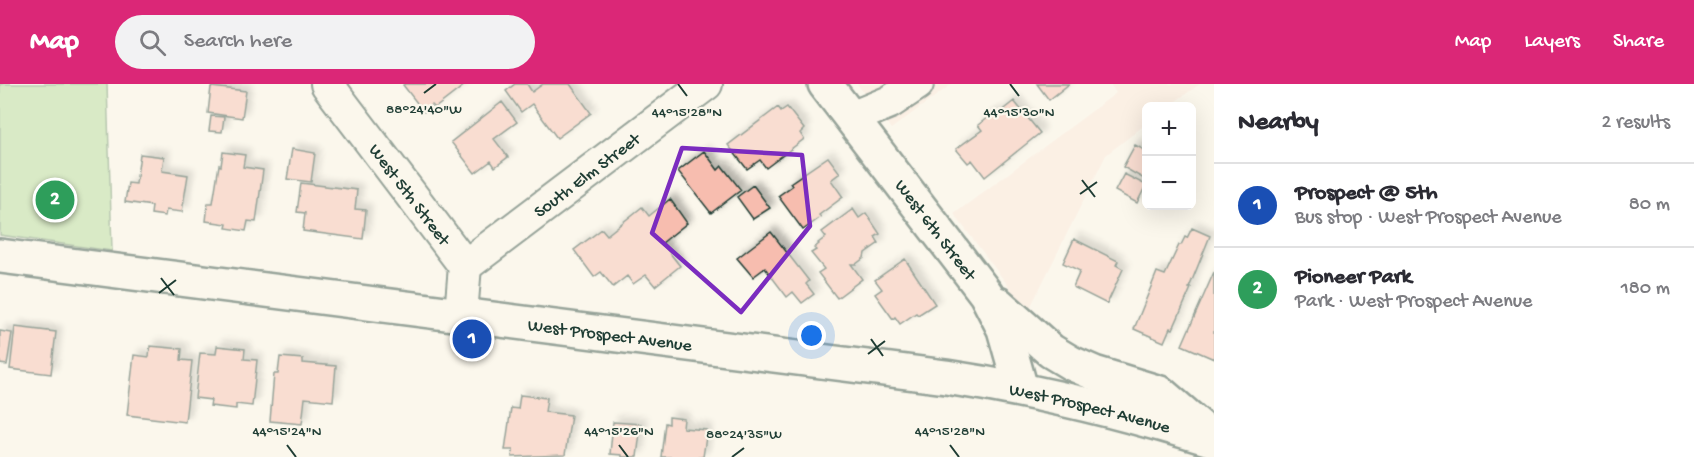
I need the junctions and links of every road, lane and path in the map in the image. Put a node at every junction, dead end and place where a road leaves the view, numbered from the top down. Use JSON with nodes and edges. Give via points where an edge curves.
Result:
{"nodes":[{"id":1,"x":327,"y":84,"type":"edge"},
{"id":2,"x":706,"y":84,"type":"edge"},
{"id":3,"x":825,"y":84,"type":"edge"},
{"id":4,"x":917,"y":84,"type":"edge"},
{"id":5,"x":851,"y":118,"type":"junction"},
{"id":6,"x":0,"y":256,"type":"edge"},
{"id":7,"x":465,"y":266,"type":"junction"},
{"id":8,"x":986,"y":294,"type":"junction"},
{"id":9,"x":461,"y":314,"type":"junction"},
{"id":10,"x":1021,"y":389,"type":"junction"},
{"id":11,"x":1214,"y":440,"type":"edge"}],
"edges":[{"from":1,"to":7,"type":"street","name":"West 5th Street"},
{"from":2,"to":7,"type":"street","name":"South Elm Street"},
{"from":3,"to":5,"type":"main road","name":"West 6th Street"},
{"from":4,"to":5,"type":"street","via":[[890,102]]},
{"from":5,"to":8,"type":"main road","name":"West 6th Street"},
{"from":6,"to":9,"type":"main road","name":"West Prospect Avenue"},
{"from":7,"to":9,"type":"street"},
{"from":8,"to":10,"type":"main road","name":"West 6th Street","via":[[1004,328]]},
{"from":8,"to":11,"type":"main road","via":[[1051,351],[1094,373],[1160,393]]},
{"from":9,"to":10,"type":"main road","name":"West Prospect Avenue"},
{"from":10,"to":11,"type":"main road","name":"West Prospect Avenue","via":[[1137,416]]}]}
